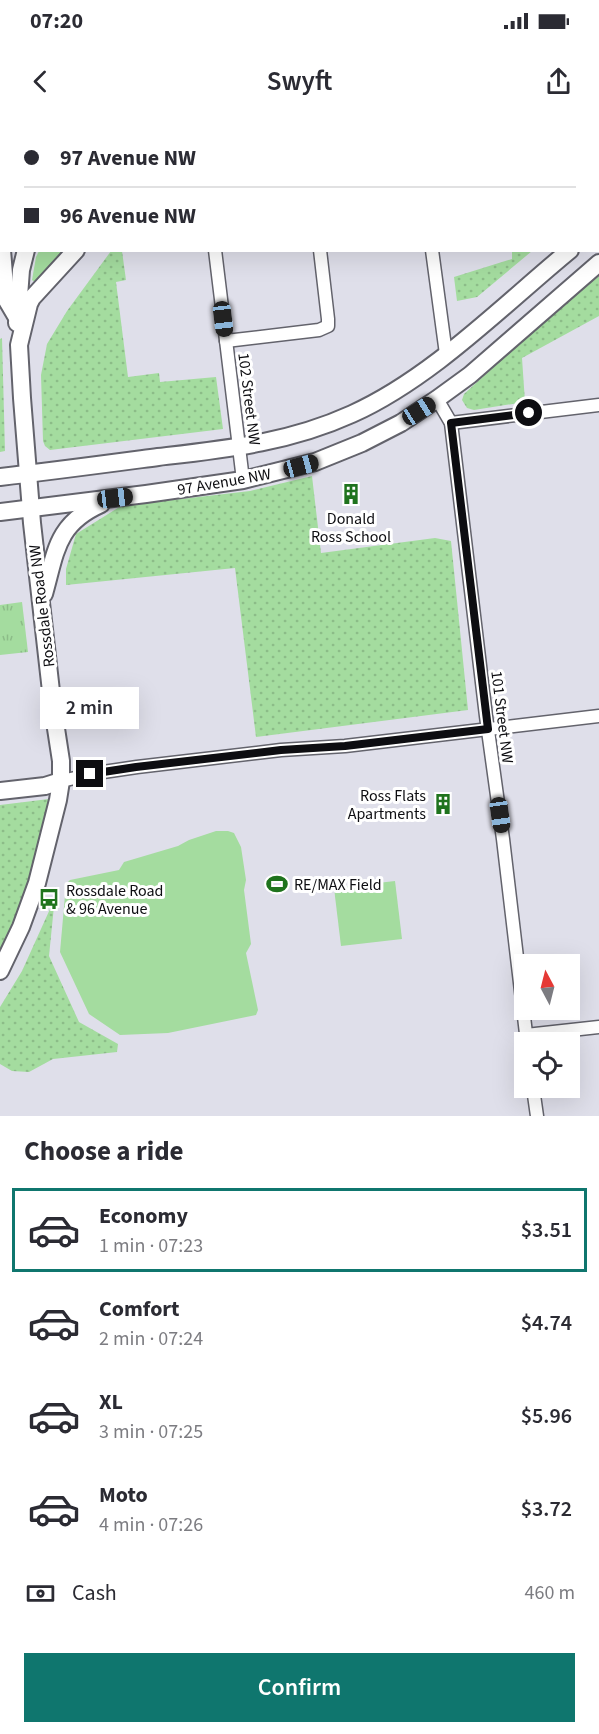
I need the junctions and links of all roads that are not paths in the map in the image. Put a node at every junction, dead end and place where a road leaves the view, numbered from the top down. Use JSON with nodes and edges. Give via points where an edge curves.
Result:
{"nodes":[{"id":1,"x":2,"y":252,"type":"edge"},
{"id":2,"x":26,"y":252,"type":"edge"},
{"id":3,"x":74,"y":252,"type":"edge"},
{"id":4,"x":215,"y":252,"type":"edge"},
{"id":5,"x":320,"y":252,"type":"edge"},
{"id":6,"x":432,"y":252,"type":"edge"},
{"id":7,"x":568,"y":252,"type":"edge"},
{"id":8,"x":599,"y":263,"type":"edge"},
{"id":9,"x":16,"y":317,"type":"junction"},
{"id":10,"x":226,"y":341,"type":"junction"},
{"id":11,"x":19,"y":345,"type":"junction"},
{"id":12,"x":446,"y":354,"type":"junction"},
{"id":13,"x":437,"y":399,"type":"junction"},
{"id":14,"x":599,"y":405,"type":"edge"},
{"id":15,"x":451,"y":423,"type":"junction"},
{"id":16,"x":240,"y":447,"type":"junction"},
{"id":17,"x":28,"y":474,"type":"junction"},
{"id":18,"x":0,"y":477,"type":"edge"},
{"id":19,"x":243,"y":480,"type":"junction"},
{"id":20,"x":115,"y":498,"type":"junction"},
{"id":21,"x":31,"y":508,"type":"junction"},
{"id":22,"x":0,"y":512,"type":"edge"},
{"id":23,"x":41,"y":604,"type":"junction"},
{"id":24,"x":599,"y":716,"type":"edge"},
{"id":25,"x":488,"y":729,"type":"junction"},
{"id":26,"x":61,"y":781,"type":"junction"},
{"id":27,"x":0,"y":791,"type":"edge"},
{"id":28,"x":0,"y":971,"type":"edge"},
{"id":29,"x":599,"y":1027,"type":"edge"},
{"id":30,"x":525,"y":1032,"type":"edge"},
{"id":31,"x":569,"y":1032,"type":"edge"},
{"id":32,"x":534,"y":1098,"type":"edge"},
{"id":33,"x":537,"y":1116,"type":"edge"}],
"edges":[{"from":1,"to":9,"type":"main road","via":[[6,299]]},
{"from":2,"to":9,"type":"main road"},
{"from":3,"to":11,"type":"main road","name":"Rossdale Road NW","via":[[32,298]]},
{"from":4,"to":10,"type":"street","name":"102 Street NW"},
{"from":5,"to":10,"type":"street","via":[[328,326]]},
{"from":6,"to":12,"type":"street"},
{"from":7,"to":12,"type":"main road","name":"97 Avenue NW"},
{"from":8,"to":13,"type":"main road","name":"97 Avenue NW"},
{"from":9,"to":11,"type":"main road"},
{"from":10,"to":16,"type":"street","name":"102 Street NW"},
{"from":11,"to":17,"type":"main road","name":"Rossdale Road NW"},
{"from":12,"to":16,"type":"main road","name":"97 Avenue NW","via":[[413,379],[354,413],[309,432]]},
{"from":13,"to":15,"type":"street","name":"101 Street NW"},
{"from":13,"to":19,"type":"main road","name":"97 Avenue NW","via":[[401,423],[315,462]]},
{"from":14,"to":15,"type":"street"},
{"from":15,"to":25,"type":"street","name":"101 Street NW"},
{"from":16,"to":17,"type":"main road","name":"97 Avenue NW"},
{"from":16,"to":19,"type":"street","name":"102 Street NW"},
{"from":17,"to":18,"type":"main road","name":"97 Avenue NW"},
{"from":17,"to":21,"type":"main road","name":"Rossdale Road NW"},
{"from":19,"to":20,"type":"main road","name":"97 Avenue NW"},
{"from":20,"to":21,"type":"main road","name":"97 Avenue NW"},
{"from":20,"to":23,"type":"main road","via":[[86,511],[65,531]]},
{"from":21,"to":22,"type":"main road","name":"97 Avenue NW"},
{"from":21,"to":23,"type":"main road","name":"Rossdale Road NW"},
{"from":23,"to":26,"type":"main road","name":"Rossdale Road NW","via":[[62,761]]},
{"from":24,"to":25,"type":"street"},
{"from":25,"to":26,"type":"street","via":[[136,767]]},
{"from":25,"to":30,"type":"street","name":"101 Street NW"},
{"from":26,"to":27,"type":"main road"},
{"from":26,"to":28,"type":"main road","name":"Rossdale Road NW","via":[[37,883]]},
{"from":29,"to":31,"type":"street"},
{"from":32,"to":33,"type":"street"}]}
